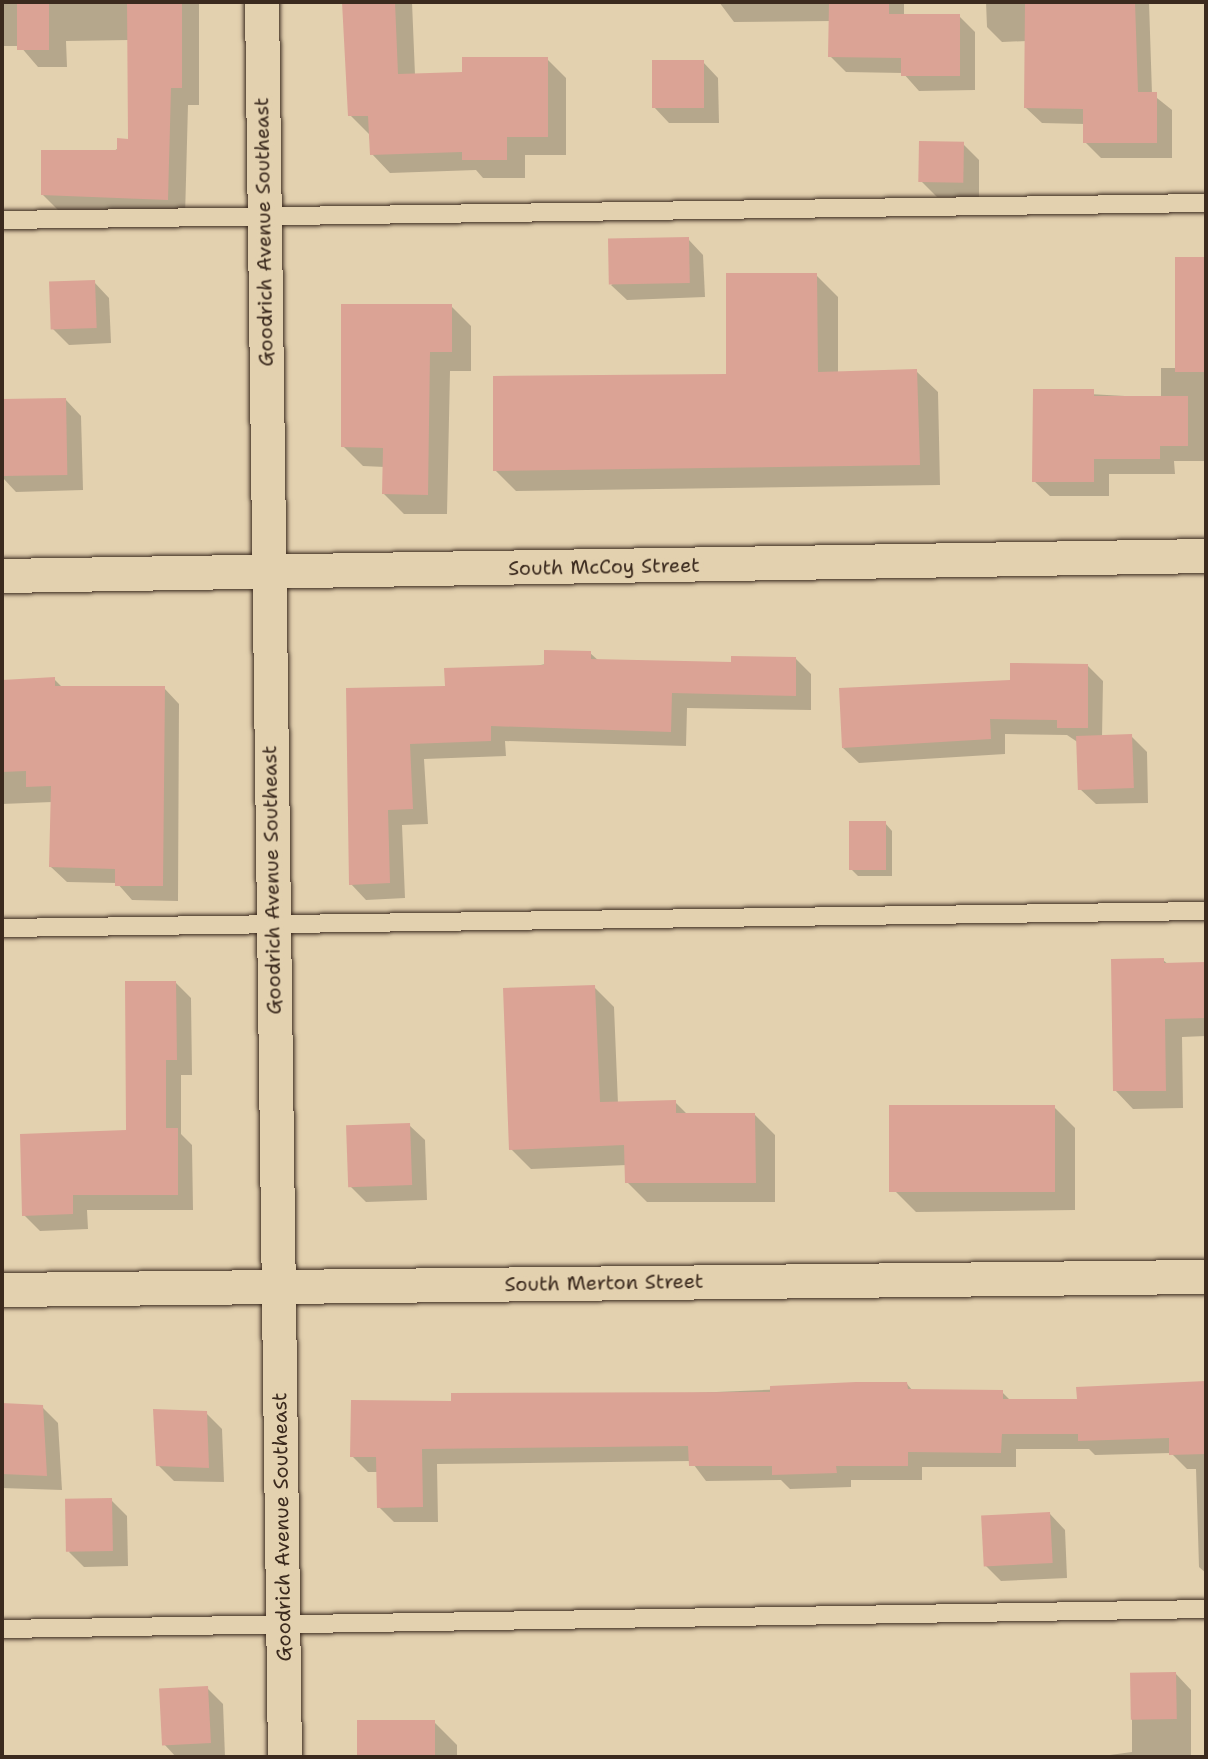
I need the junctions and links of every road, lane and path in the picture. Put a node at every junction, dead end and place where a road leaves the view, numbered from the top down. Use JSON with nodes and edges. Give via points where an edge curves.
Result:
{"nodes":[{"id":1,"x":262,"y":2,"type":"edge"},
{"id":2,"x":1206,"y":203,"type":"edge"},
{"id":3,"x":264,"y":218,"type":"junction"},
{"id":4,"x":2,"y":220,"type":"edge"},
{"id":5,"x":1206,"y":556,"type":"edge"},
{"id":6,"x":268,"y":573,"type":"junction"},
{"id":7,"x":2,"y":576,"type":"edge"},
{"id":8,"x":1206,"y":911,"type":"edge"},
{"id":9,"x":272,"y":925,"type":"junction"},
{"id":10,"x":2,"y":928,"type":"edge"},
{"id":11,"x":1206,"y":1277,"type":"edge"},
{"id":12,"x":280,"y":1287,"type":"junction"},
{"id":13,"x":2,"y":1290,"type":"edge"},
{"id":14,"x":1206,"y":1609,"type":"edge"},
{"id":15,"x":283,"y":1625,"type":"junction"},
{"id":16,"x":2,"y":1629,"type":"edge"},
{"id":17,"x":285,"y":1757,"type":"edge"}],
"edges":[{"from":1,"to":3,"type":"street","name":"Goodrich Avenue Southeast"},
{"from":2,"to":3,"type":"lane"},
{"from":3,"to":4,"type":"lane"},
{"from":3,"to":6,"type":"street","name":"Goodrich Avenue Southeast"},
{"from":5,"to":6,"type":"street","name":"South McCoy Street"},
{"from":6,"to":7,"type":"street","name":"South McCoy Street"},
{"from":6,"to":9,"type":"street","name":"Goodrich Avenue Southeast"},
{"from":8,"to":9,"type":"lane"},
{"from":9,"to":10,"type":"lane"},
{"from":9,"to":12,"type":"street","name":"Goodrich Avenue Southeast"},
{"from":11,"to":12,"type":"street","name":"South Merton Street"},
{"from":12,"to":13,"type":"street","name":"South Merton Street"},
{"from":12,"to":15,"type":"street","name":"Goodrich Avenue Southeast"},
{"from":14,"to":15,"type":"lane"},
{"from":15,"to":16,"type":"lane"},
{"from":15,"to":17,"type":"street","name":"Goodrich Avenue Southeast"}]}
